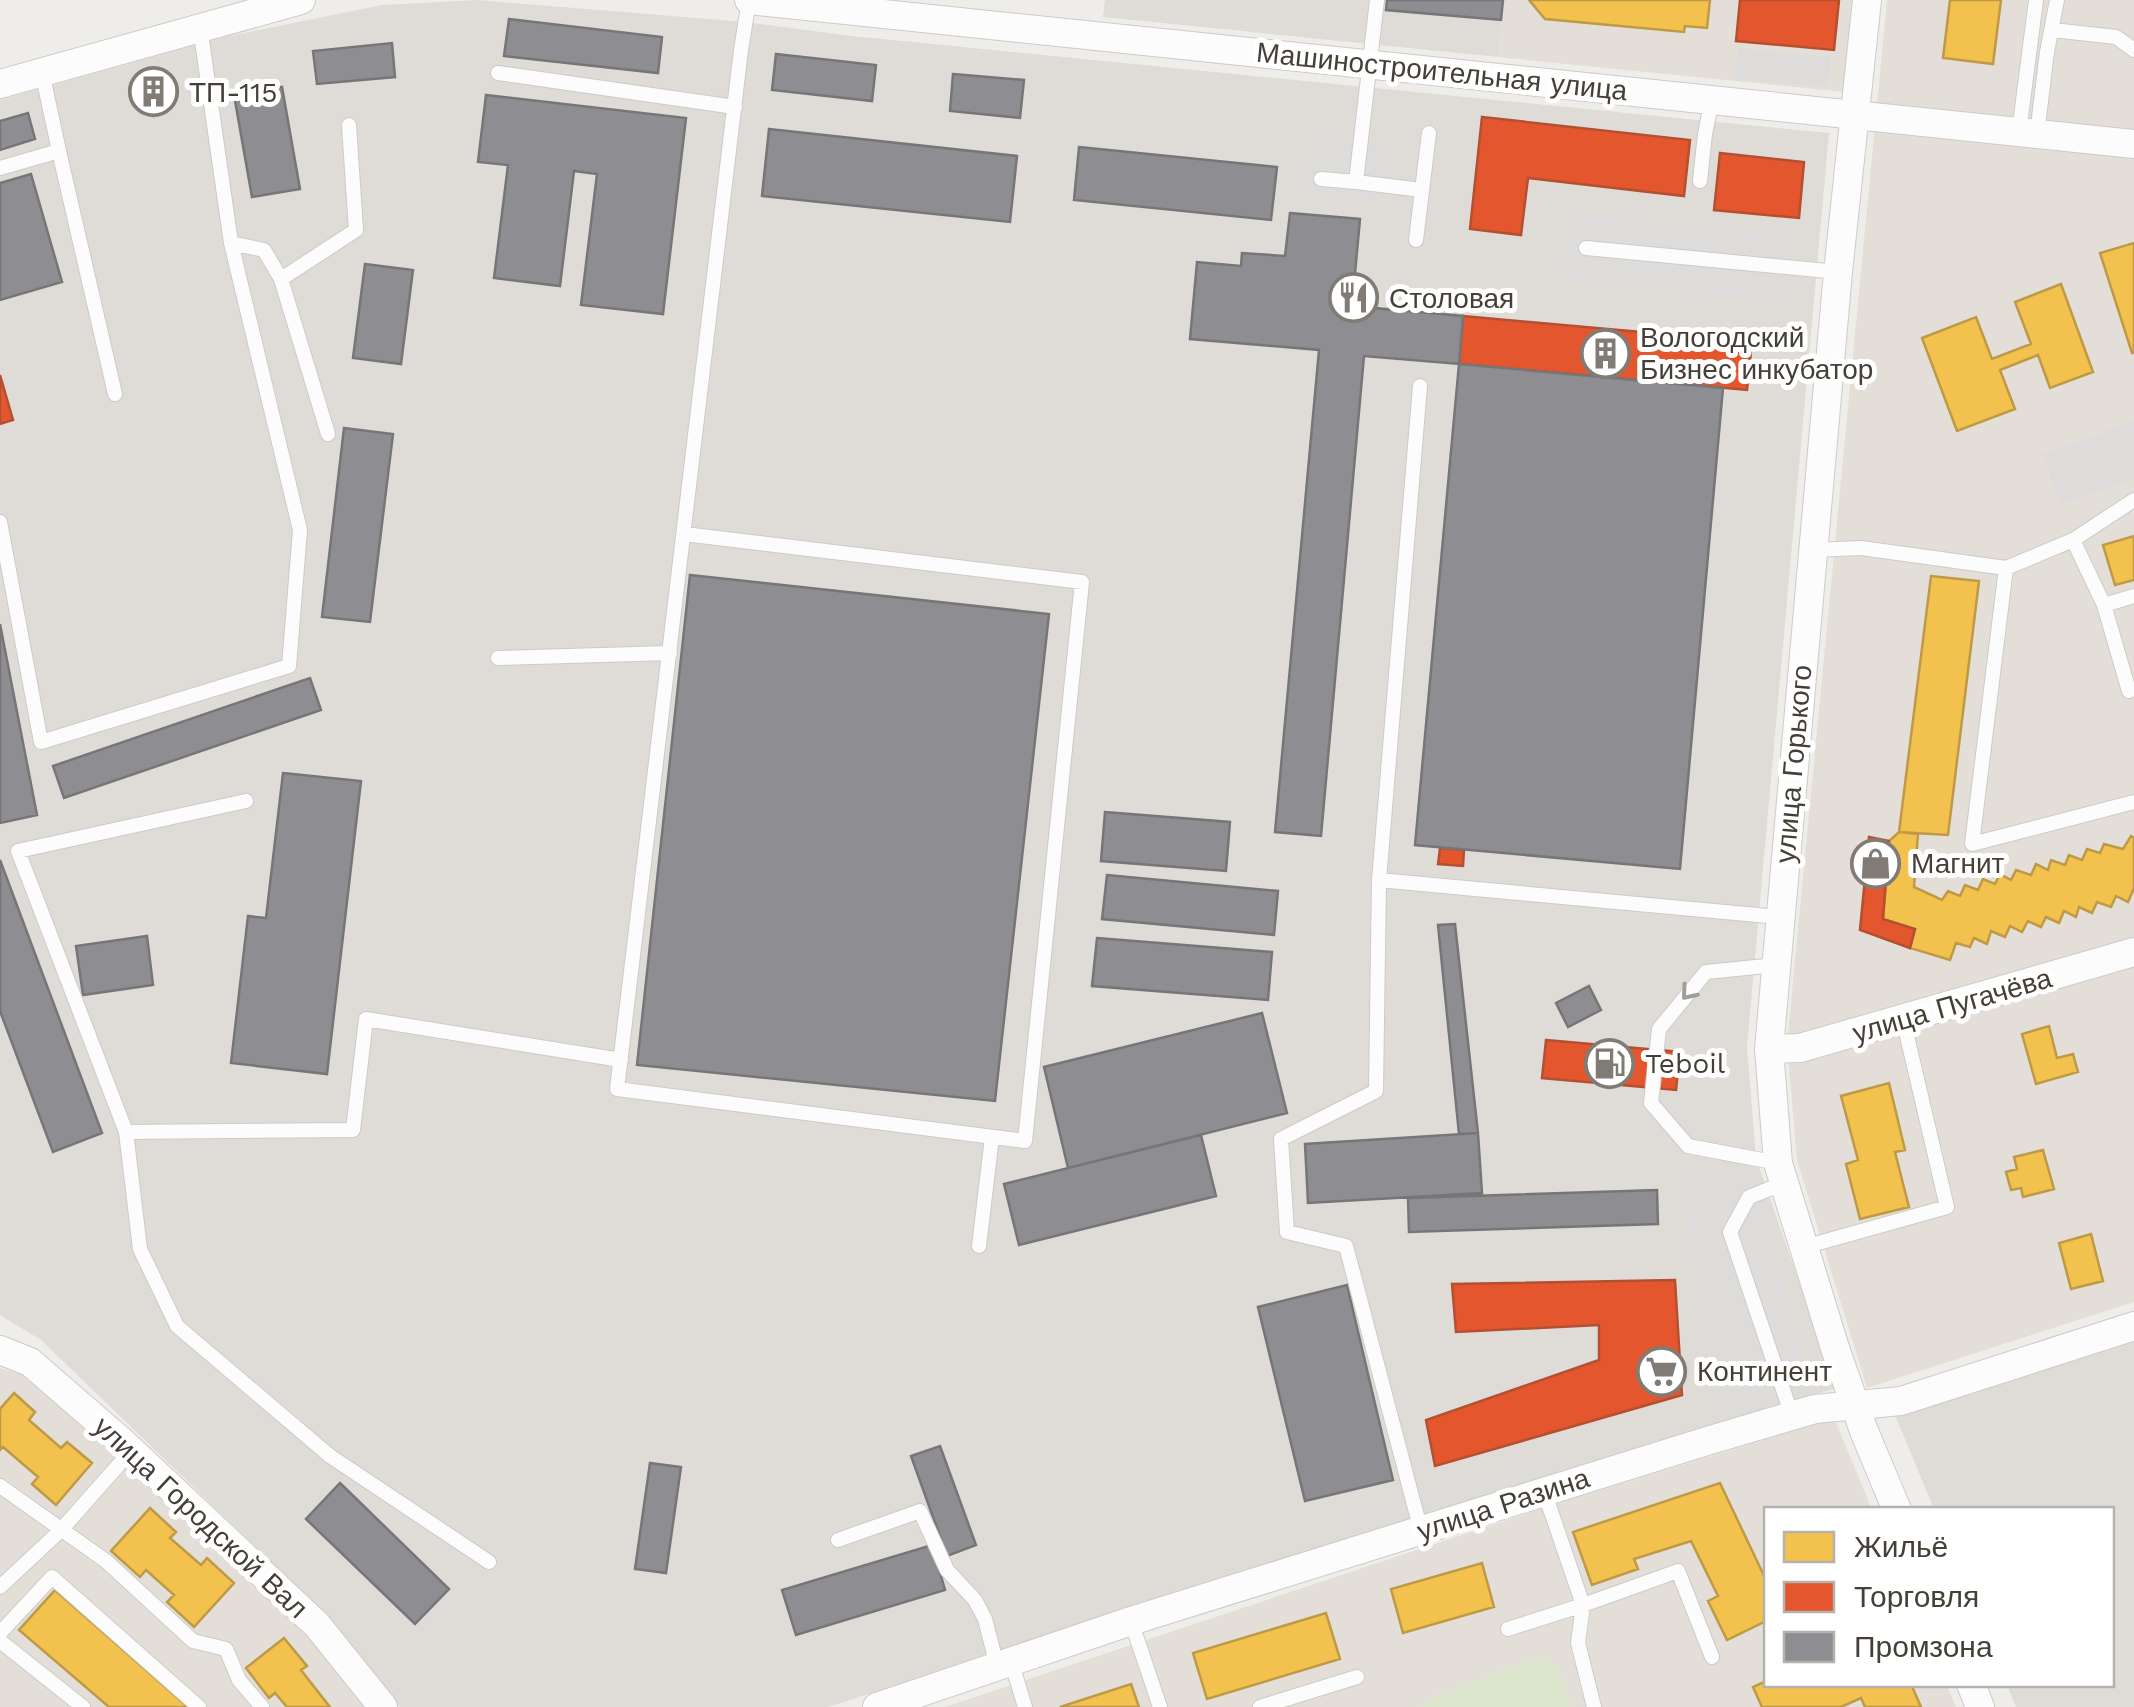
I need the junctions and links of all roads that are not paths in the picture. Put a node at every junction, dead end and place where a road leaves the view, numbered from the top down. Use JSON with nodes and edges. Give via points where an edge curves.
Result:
{"nodes":[{"id":1,"x":301,"y":0,"type":"edge"},
{"id":2,"x":749,"y":0,"type":"edge"},
{"id":3,"x":1377,"y":0,"type":"edge"},
{"id":4,"x":1867,"y":0,"type":"edge"},
{"id":5,"x":2036,"y":0,"type":"edge"},
{"id":6,"x":2057,"y":0,"type":"edge"},
{"id":7,"x":200,"y":27,"type":"junction"},
{"id":8,"x":2052,"y":30,"type":"junction"},
{"id":9,"x":2134,"y":50,"type":"edge"},
{"id":10,"x":1368,"y":64,"type":"junction"},
{"id":11,"x":42,"y":72,"type":"junction"},
{"id":12,"x":498,"y":73,"type":"dead end"},
{"id":13,"x":0,"y":84,"type":"edge"},
{"id":14,"x":1712,"y":99,"type":"junction"},
{"id":15,"x":734,"y":107,"type":"junction"},
{"id":16,"x":1854,"y":114,"type":"junction"},
{"id":17,"x":349,"y":125,"type":"dead end"},
{"id":18,"x":1429,"y":133,"type":"dead end"},
{"id":19,"x":2028,"y":133,"type":"junction"},
{"id":20,"x":2134,"y":144,"type":"edge"},
{"id":21,"x":59,"y":151,"type":"junction"},
{"id":22,"x":0,"y":168,"type":"edge"},
{"id":23,"x":1322,"y":179,"type":"dead end"},
{"id":24,"x":1700,"y":181,"type":"dead end"},
{"id":25,"x":1356,"y":182,"type":"junction"},
{"id":26,"x":1422,"y":190,"type":"junction"},
{"id":27,"x":1416,"y":240,"type":"dead end"},
{"id":28,"x":231,"y":243,"type":"junction"},
{"id":29,"x":1586,"y":248,"type":"dead end"},
{"id":30,"x":1838,"y":272,"type":"junction"},
{"id":31,"x":281,"y":279,"type":"junction"},
{"id":32,"x":1420,"y":386,"type":"dead end"},
{"id":33,"x":115,"y":394,"type":"dead end"},
{"id":34,"x":328,"y":434,"type":"dead end"},
{"id":35,"x":2134,"y":500,"type":"edge"},
{"id":36,"x":0,"y":522,"type":"edge"},
{"id":37,"x":684,"y":534,"type":"junction"},
{"id":38,"x":2073,"y":540,"type":"junction"},
{"id":39,"x":1813,"y":550,"type":"junction"},
{"id":40,"x":2006,"y":568,"type":"junction"},
{"id":41,"x":2134,"y":596,"type":"edge"},
{"id":42,"x":2104,"y":605,"type":"junction"},
{"id":43,"x":670,"y":653,"type":"junction"},
{"id":44,"x":498,"y":658,"type":"dead end"},
{"id":45,"x":2129,"y":691,"type":"dead end"},
{"id":46,"x":246,"y":801,"type":"dead end"},
{"id":47,"x":2134,"y":802,"type":"edge"},
{"id":48,"x":1378,"y":880,"type":"junction"},
{"id":49,"x":1779,"y":917,"type":"junction"},
{"id":50,"x":2134,"y":952,"type":"edge"},
{"id":51,"x":1776,"y":965,"type":"junction"},
{"id":52,"x":1903,"y":1018,"type":"junction"},
{"id":53,"x":1769,"y":1049,"type":"junction"},
{"id":54,"x":621,"y":1060,"type":"junction"},
{"id":55,"x":126,"y":1132,"type":"junction"},
{"id":56,"x":992,"y":1137,"type":"junction"},
{"id":57,"x":1781,"y":1173,"type":"junction"},
{"id":58,"x":979,"y":1246,"type":"dead end"},
{"id":59,"x":1804,"y":1247,"type":"junction"},
{"id":60,"x":2134,"y":1326,"type":"edge"},
{"id":61,"x":0,"y":1350,"type":"edge"},
{"id":62,"x":1855,"y":1405,"type":"junction"},
{"id":63,"x":1792,"y":1416,"type":"junction"},
{"id":64,"x":131,"y":1451,"type":"junction"},
{"id":65,"x":0,"y":1486,"type":"edge"},
{"id":66,"x":1544,"y":1490,"type":"junction"},
{"id":67,"x":1896,"y":1507,"type":"edge"},
{"id":68,"x":60,"y":1530,"type":"junction"},
{"id":69,"x":1421,"y":1530,"type":"junction"},
{"id":70,"x":838,"y":1540,"type":"dead end"},
{"id":71,"x":488,"y":1562,"type":"dead end"},
{"id":72,"x":0,"y":1587,"type":"edge"},
{"id":73,"x":1583,"y":1605,"type":"junction"},
{"id":74,"x":1131,"y":1621,"type":"junction"},
{"id":75,"x":1508,"y":1629,"type":"dead end"},
{"id":76,"x":0,"y":1637,"type":"edge"},
{"id":77,"x":1712,"y":1657,"type":"dead end"},
{"id":78,"x":1004,"y":1664,"type":"junction"},
{"id":79,"x":1357,"y":1677,"type":"dead end"},
{"id":80,"x":83,"y":1707,"type":"edge"},
{"id":81,"x":199,"y":1707,"type":"edge"},
{"id":82,"x":262,"y":1707,"type":"edge"},
{"id":83,"x":383,"y":1707,"type":"edge"},
{"id":84,"x":877,"y":1707,"type":"edge"},
{"id":85,"x":1026,"y":1707,"type":"edge"},
{"id":86,"x":1160,"y":1707,"type":"edge"},
{"id":87,"x":1260,"y":1707,"type":"edge"},
{"id":88,"x":1594,"y":1707,"type":"edge"}],
"edges":[{"from":1,"to":7,"type":"street"},
{"from":2,"to":10,"type":"street","name":"Машиностроительная улица"},
{"from":2,"to":15,"type":"lane"},
{"from":3,"to":10,"type":"lane"},
{"from":4,"to":16,"type":"street","name":"улица Горького"},
{"from":5,"to":19,"type":"lane"},
{"from":6,"to":8,"type":"lane"},
{"from":7,"to":11,"type":"street"},
{"from":7,"to":28,"type":"lane"},
{"from":8,"to":9,"type":"lane","via":[[2116,37]]},
{"from":8,"to":19,"type":"lane"},
{"from":10,"to":14,"type":"street","name":"Машиностроительная улица"},
{"from":10,"to":25,"type":"lane"},
{"from":11,"to":13,"type":"street"},
{"from":11,"to":21,"type":"lane"},
{"from":12,"to":15,"type":"lane"},
{"from":14,"to":16,"type":"street","name":"Машиностроительная улица"},
{"from":14,"to":24,"type":"lane"},
{"from":15,"to":37,"type":"lane"},
{"from":16,"to":19,"type":"street","name":"Машиностроительная улица"},
{"from":16,"to":30,"type":"street","name":"улица Горького"},
{"from":17,"to":31,"type":"lane","via":[[356,230]]},
{"from":18,"to":26,"type":"lane"},
{"from":19,"to":20,"type":"street","name":"Машиностроительная улица"},
{"from":21,"to":22,"type":"lane"},
{"from":21,"to":33,"type":"lane"},
{"from":23,"to":25,"type":"lane"},
{"from":25,"to":26,"type":"lane"},
{"from":26,"to":27,"type":"lane"},
{"from":28,"to":31,"type":"lane","via":[[264,250]]},
{"from":28,"to":36,"type":"lane","via":[[300,530],[288,666],[41,742]]},
{"from":29,"to":30,"type":"lane"},
{"from":30,"to":39,"type":"street","name":"улица Горького"},
{"from":31,"to":34,"type":"lane"},
{"from":32,"to":48,"type":"lane"},
{"from":35,"to":38,"type":"lane"},
{"from":37,"to":43,"type":"lane"},
{"from":37,"to":56,"type":"lane","via":[[1082,582],[1025,1141]]},
{"from":38,"to":40,"type":"lane"},
{"from":38,"to":42,"type":"lane"},
{"from":39,"to":40,"type":"lane","via":[[1861,548]]},
{"from":39,"to":49,"type":"street","name":"улица Горького"},
{"from":40,"to":47,"type":"lane","via":[[1972,844]]},
{"from":41,"to":42,"type":"lane"},
{"from":42,"to":45,"type":"lane"},
{"from":43,"to":44,"type":"lane"},
{"from":43,"to":54,"type":"lane"},
{"from":46,"to":55,"type":"lane","via":[[18,851]]},
{"from":48,"to":49,"type":"lane"},
{"from":48,"to":69,"type":"lane","via":[[1376,1090],[1282,1139],[1287,1232],[1346,1246]]},
{"from":49,"to":51,"type":"street","name":"улица Горького"},
{"from":50,"to":52,"type":"street","name":"улица Пугачёва"},
{"from":51,"to":53,"type":"street","name":"улица Горького"},
{"from":51,"to":57,"type":"lane","one_way":true,"via":[[1706,972],[1659,1029],[1651,1103],[1688,1146]]},
{"from":52,"to":53,"type":"street","name":"улица Пугачёва","via":[[1800,1048]]},
{"from":52,"to":59,"type":"lane","via":[[1947,1207]]},
{"from":53,"to":57,"type":"street","name":"улица Горького"},
{"from":54,"to":55,"type":"lane","via":[[366,1019],[353,1130]]},
{"from":54,"to":56,"type":"lane","via":[[617,1089]]},
{"from":55,"to":71,"type":"lane","via":[[140,1249],[177,1326],[330,1456]]},
{"from":56,"to":58,"type":"lane"},
{"from":57,"to":59,"type":"street","name":"улица Горького"},
{"from":57,"to":63,"type":"lane","via":[[1749,1198],[1730,1232]]},
{"from":59,"to":62,"type":"street","name":"улица Горького"},
{"from":60,"to":62,"type":"street","name":"улица Разина","via":[[1902,1401]]},
{"from":61,"to":64,"type":"street","name":"улица Городской Вал","via":[[30,1362]]},
{"from":62,"to":63,"type":"street","name":"улица Разина"},
{"from":62,"to":67,"type":"street","name":"улица Горького"},
{"from":63,"to":66,"type":"street","name":"улица Разина"},
{"from":64,"to":68,"type":"lane"},
{"from":64,"to":83,"type":"street","name":"улица Городской Вал","via":[[318,1625]]},
{"from":65,"to":68,"type":"lane"},
{"from":66,"to":69,"type":"street","name":"улица Разина"},
{"from":66,"to":73,"type":"lane"},
{"from":68,"to":72,"type":"lane"},
{"from":68,"to":82,"type":"lane","via":[[106,1561],[193,1641],[226,1649]]},
{"from":69,"to":74,"type":"street","name":"улица Разина"},
{"from":70,"to":78,"type":"lane","via":[[920,1511]]},
{"from":73,"to":75,"type":"lane"},
{"from":73,"to":77,"type":"lane","via":[[1678,1571]]},
{"from":73,"to":88,"type":"lane","via":[[1578,1644]]},
{"from":74,"to":78,"type":"street","name":"улица Разина"},
{"from":74,"to":86,"type":"lane"},
{"from":76,"to":80,"type":"lane"},
{"from":76,"to":81,"type":"lane","via":[[52,1576]]},
{"from":78,"to":84,"type":"street","name":"улица Разина"},
{"from":78,"to":85,"type":"lane"},
{"from":79,"to":87,"type":"lane"}]}
